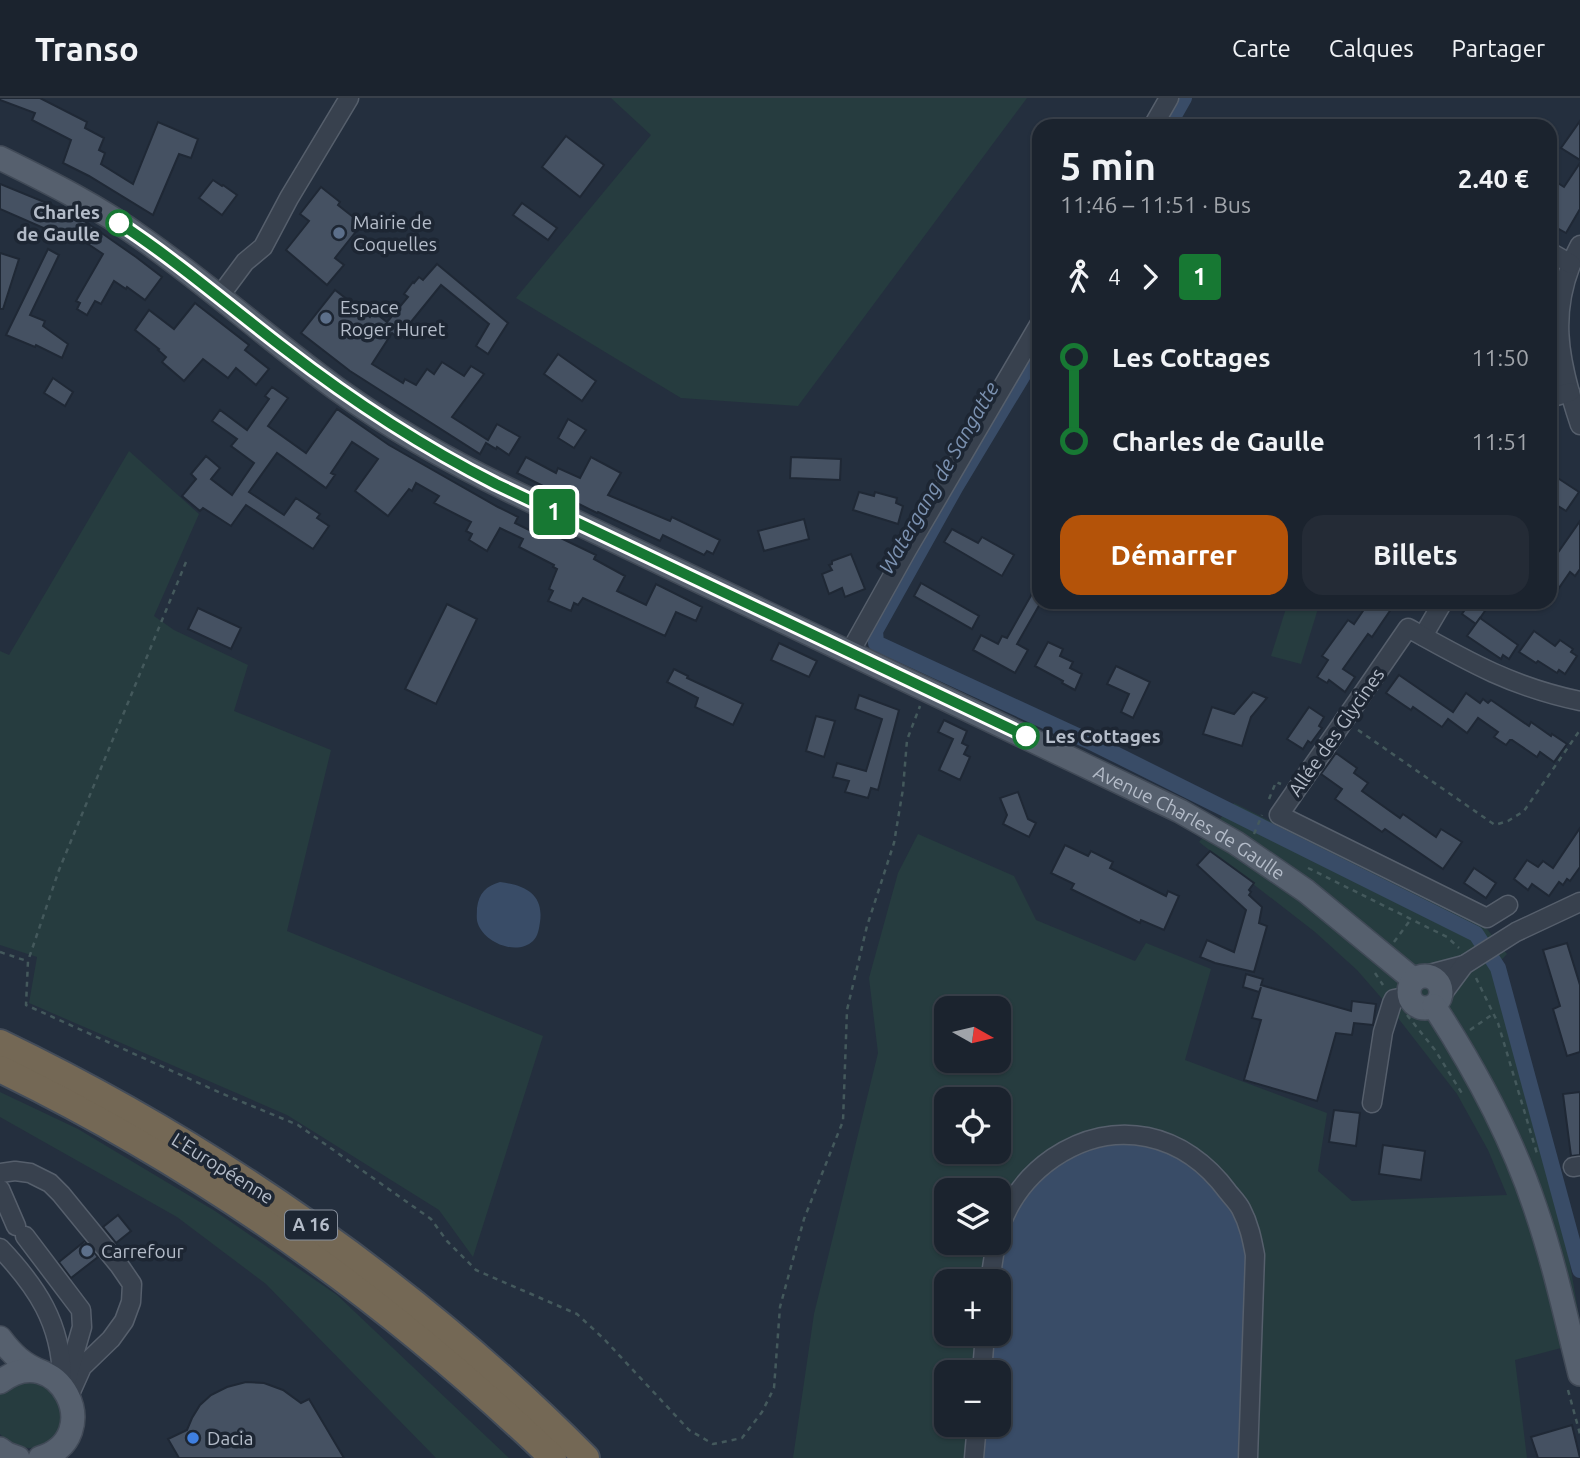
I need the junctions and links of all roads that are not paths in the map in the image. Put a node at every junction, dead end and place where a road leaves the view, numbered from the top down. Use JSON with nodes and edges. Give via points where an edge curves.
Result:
{"nodes":[{"id":1,"x":349,"y":98,"type":"edge"},
{"id":2,"x":1169,"y":98,"type":"edge"},
{"id":3,"x":1157,"y":119,"type":"edge"},
{"id":4,"x":0,"y":158,"type":"edge"},
{"id":5,"x":1580,"y":245,"type":"edge"},
{"id":6,"x":1557,"y":256,"type":"edge"},
{"id":7,"x":1571,"y":264,"type":"junction"},
{"id":8,"x":219,"y":297,"type":"junction"},
{"id":9,"x":1032,"y":337,"type":"edge"},
{"id":10,"x":1557,"y":375,"type":"edge"},
{"id":11,"x":1572,"y":387,"type":"edge"},
{"id":12,"x":1580,"y":425,"type":"edge"},
{"id":13,"x":1439,"y":609,"type":"edge"},
{"id":14,"x":1423,"y":636,"type":"junction"},
{"id":15,"x":850,"y":652,"type":"junction"},
{"id":16,"x":1580,"y":701,"type":"edge"},
{"id":17,"x":1580,"y":902,"type":"edge"},
{"id":18,"x":1508,"y":905,"type":"dead end"},
{"id":19,"x":1469,"y":962,"type":"junction"},
{"id":20,"x":1411,"y":988,"type":"junction"},
{"id":21,"x":1438,"y":1001,"type":"junction"},
{"id":22,"x":0,"y":1043,"type":"edge"},
{"id":23,"x":0,"y":1069,"type":"edge"},
{"id":24,"x":1372,"y":1103,"type":"dead end"},
{"id":25,"x":0,"y":1173,"type":"edge"},
{"id":26,"x":0,"y":1189,"type":"edge"},
{"id":27,"x":1011,"y":1202,"type":"edge"},
{"id":28,"x":0,"y":1248,"type":"edge"},
{"id":29,"x":360,"y":1291,"type":"junction"},
{"id":30,"x":0,"y":1338,"type":"edge"},
{"id":31,"x":41,"y":1373,"type":"junction"},
{"id":32,"x":1573,"y":1379,"type":"edge"},
{"id":33,"x":0,"y":1382,"type":"edge"},
{"id":34,"x":65,"y":1390,"type":"junction"},
{"id":35,"x":71,"y":1427,"type":"junction"},
{"id":36,"x":976,"y":1437,"type":"edge"},
{"id":37,"x":40,"y":1458,"type":"edge"},
{"id":38,"x":74,"y":1458,"type":"edge"},
{"id":39,"x":532,"y":1458,"type":"edge"},
{"id":40,"x":553,"y":1458,"type":"edge"},
{"id":41,"x":586,"y":1458,"type":"edge"},
{"id":42,"x":974,"y":1458,"type":"edge"},
{"id":43,"x":1248,"y":1458,"type":"edge"}],
"edges":[{"from":1,"to":8,"type":"street","via":[[263,247]]},
{"from":2,"to":3,"type":"street"},
{"from":4,"to":8,"type":"main road","name":"Avenue Charles de Gaulle","via":[[107,215]]},
{"from":5,"to":7,"type":"street"},
{"from":6,"to":7,"type":"street"},
{"from":7,"to":11,"type":"street","via":[[1559,310],[1560,342]]},
{"from":8,"to":15,"type":"main road","name":"Avenue Charles de Gaulle","via":[[348,396],[464,468]]},
{"from":9,"to":15,"type":"street"},
{"from":10,"to":11,"type":"street"},
{"from":11,"to":12,"type":"street"},
{"from":13,"to":14,"type":"street"},
{"from":14,"to":16,"type":"street","via":[[1509,681]]},
{"from":14,"to":18,"type":"street","name":"Allée des Glycines","via":[[1408,628],[1279,815],[1487,918]]},
{"from":15,"to":20,"type":"main road","name":"Avenue Charles de Gaulle","via":[[1207,826],[1306,891],[1378,963]]},
{"from":17,"to":19,"type":"street","via":[[1516,932]]},
{"from":19,"to":20,"type":"street"},
{"from":19,"to":21,"type":"street"},
{"from":20,"to":21,"type":"main road","name":"Avenue Charles de Gaulle","via":[[1412,1001],[1418,1006],[1426,1008]]},
{"from":20,"to":24,"type":"street","via":[[1392,1003]]},
{"from":21,"to":32,"type":"main road","via":[[1523,1174],[1545,1240]]},
{"from":22,"to":41,"type":"highway","name":"L'Européenne","number":"A 16","via":[[176,1138],[330,1239],[452,1335]]},
{"from":23,"to":29,"type":"highway","name":"L'Européenne","number":"A 16","via":[[186,1171]]},
{"from":25,"to":34,"type":"street","via":[[30,1173],[50,1183],[132,1284],[124,1321]]},
{"from":26,"to":34,"type":"street","via":[[21,1231],[81,1310],[82,1327]]},
{"from":27,"to":43,"type":"street","via":[[1039,1168],[1077,1145],[1099,1138],[1141,1136],[1166,1143],[1210,1170],[1241,1208],[1255,1255]]},
{"from":28,"to":34,"type":"street","via":[[26,1278],[55,1328]]},
{"from":29,"to":39,"type":"highway"},
{"from":29,"to":40,"type":"highway","name":"L'Européenne","number":"A 16","via":[[470,1381]]},
{"from":30,"to":31,"type":"main road","via":[[27,1367]]},
{"from":31,"to":33,"type":"main road","via":[[21,1371]]},
{"from":31,"to":34,"type":"main road"},
{"from":34,"to":35,"type":"main road","via":[[73,1411]]},
{"from":35,"to":37,"type":"main road","via":[[59,1448]]},
{"from":35,"to":38,"type":"main road"},
{"from":36,"to":42,"type":"street"}]}
